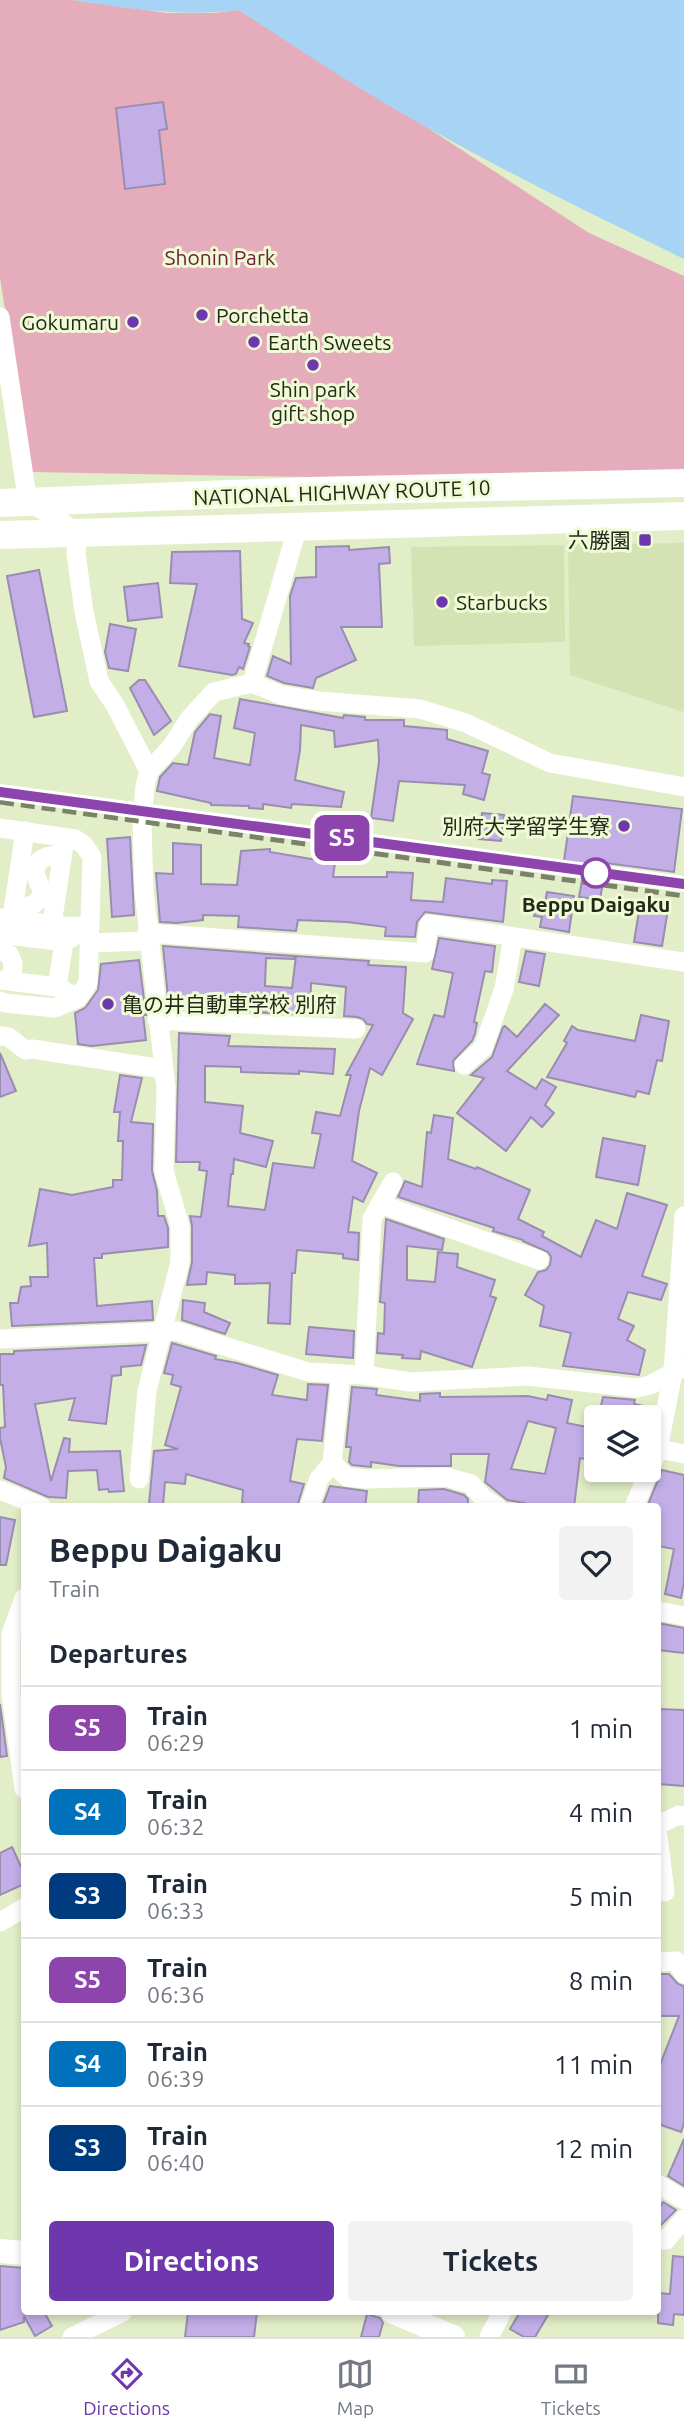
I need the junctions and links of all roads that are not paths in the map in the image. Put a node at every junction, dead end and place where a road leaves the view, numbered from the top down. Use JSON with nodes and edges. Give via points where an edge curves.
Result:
{"nodes":[{"id":1,"x":0,"y":317,"type":"edge"},
{"id":2,"x":684,"y":483,"type":"edge"},
{"id":3,"x":30,"y":502,"type":"junction"},
{"id":4,"x":0,"y":503,"type":"edge"},
{"id":5,"x":684,"y":516,"type":"edge"},
{"id":6,"x":298,"y":526,"type":"junction"},
{"id":7,"x":78,"y":533,"type":"junction"},
{"id":8,"x":0,"y":535,"type":"edge"},
{"id":9,"x":253,"y":683,"type":"junction"},
{"id":10,"x":149,"y":771,"type":"junction"},
{"id":11,"x":684,"y":787,"type":"edge"},
{"id":12,"x":0,"y":828,"type":"edge"},
{"id":13,"x":25,"y":831,"type":"junction"},
{"id":14,"x":64,"y":846,"type":"junction"},
{"id":15,"x":6,"y":919,"type":"edge"},
{"id":16,"x":52,"y":925,"type":"junction"},
{"id":17,"x":90,"y":935,"type":"junction"},
{"id":18,"x":147,"y":937,"type":"junction"},
{"id":19,"x":513,"y":937,"type":"junction"},
{"id":20,"x":64,"y":942,"type":"junction"},
{"id":21,"x":0,"y":951,"type":"edge"},
{"id":22,"x":684,"y":962,"type":"edge"},
{"id":23,"x":6,"y":980,"type":"edge"},
{"id":24,"x":57,"y":987,"type":"junction"},
{"id":25,"x":78,"y":998,"type":"junction"},
{"id":26,"x":0,"y":1001,"type":"edge"},
{"id":27,"x":157,"y":1020,"type":"junction"},
{"id":28,"x":356,"y":1029,"type":"dead end"},
{"id":29,"x":0,"y":1036,"type":"edge"},
{"id":30,"x":464,"y":1065,"type":"dead end"},
{"id":31,"x":163,"y":1069,"type":"junction"},
{"id":32,"x":393,"y":1182,"type":"dead end"},
{"id":33,"x":380,"y":1204,"type":"junction"},
{"id":34,"x":684,"y":1216,"type":"edge"},
{"id":35,"x":539,"y":1260,"type":"dead end"},
{"id":36,"x":163,"y":1330,"type":"junction"},
{"id":37,"x":0,"y":1339,"type":"edge"},
{"id":38,"x":679,"y":1370,"type":"edge"},
{"id":39,"x":341,"y":1374,"type":"junction"},
{"id":40,"x":364,"y":1375,"type":"junction"},
{"id":41,"x":661,"y":1438,"type":"edge"},
{"id":42,"x":661,"y":1450,"type":"edge"},
{"id":43,"x":684,"y":1454,"type":"edge"},
{"id":44,"x":332,"y":1463,"type":"junction"},
{"id":45,"x":139,"y":1479,"type":"dead end"},
{"id":46,"x":644,"y":1482,"type":"edge"},
{"id":47,"x":0,"y":1490,"type":"edge"},
{"id":48,"x":32,"y":1503,"type":"edge"},
{"id":49,"x":310,"y":1503,"type":"edge"},
{"id":50,"x":487,"y":1503,"type":"edge"},
{"id":51,"x":636,"y":1503,"type":"edge"},
{"id":52,"x":21,"y":1606,"type":"edge"},
{"id":53,"x":661,"y":1612,"type":"edge"},
{"id":54,"x":684,"y":1616,"type":"edge"},
{"id":55,"x":21,"y":1768,"type":"edge"},
{"id":56,"x":684,"y":1816,"type":"edge"},
{"id":57,"x":661,"y":1824,"type":"edge"},
{"id":58,"x":661,"y":1860,"type":"edge"},
{"id":59,"x":665,"y":1892,"type":"dead end"},
{"id":60,"x":21,"y":1910,"type":"edge"},
{"id":61,"x":0,"y":1922,"type":"edge"},
{"id":62,"x":661,"y":1962,"type":"edge"},
{"id":63,"x":684,"y":1974,"type":"edge"},
{"id":64,"x":661,"y":2187,"type":"edge"},
{"id":65,"x":684,"y":2200,"type":"edge"},
{"id":66,"x":684,"y":2219,"type":"edge"},
{"id":67,"x":661,"y":2240,"type":"edge"},
{"id":68,"x":0,"y":2251,"type":"edge"},
{"id":69,"x":21,"y":2253,"type":"edge"},
{"id":70,"x":117,"y":2315,"type":"edge"},
{"id":71,"x":400,"y":2315,"type":"edge"},
{"id":72,"x":500,"y":2315,"type":"edge"},
{"id":73,"x":72,"y":2337,"type":"edge"},
{"id":74,"x":453,"y":2337,"type":"edge"},
{"id":75,"x":489,"y":2337,"type":"edge"}],
"edges":[{"from":1,"to":3,"type":"street"},
{"from":2,"to":3,"type":"highway","name":"NATIONAL HIGHWAY ROUTE 10"},
{"from":3,"to":4,"type":"highway","name":"NATIONAL HIGHWAY ROUTE 10"},
{"from":3,"to":7,"type":"street"},
{"from":5,"to":6,"type":"highway","name":"NATIONAL HIGHWAY ROUTE 10"},
{"from":6,"to":7,"type":"highway","name":"NATIONAL HIGHWAY ROUTE 10"},
{"from":6,"to":9,"type":"street"},
{"from":7,"to":8,"type":"highway","name":"NATIONAL HIGHWAY ROUTE 10"},
{"from":7,"to":10,"type":"street","via":[[76,553],[84,612],[99,681]]},
{"from":9,"to":10,"type":"street","via":[[214,692]]},
{"from":9,"to":11,"type":"street","via":[[281,695],[319,701],[421,709],[466,723],[550,763]]},
{"from":10,"to":18,"type":"street","via":[[142,822]]},
{"from":12,"to":13,"type":"street"},
{"from":13,"to":14,"type":"street"},
{"from":13,"to":15,"type":"street"},
{"from":14,"to":15,"type":"street","via":[[37,865],[35,873],[43,893],[34,905]]},
{"from":14,"to":16,"type":"street"},
{"from":14,"to":17,"type":"street","via":[[75,839],[92,857]]},
{"from":15,"to":16,"type":"street"},
{"from":15,"to":20,"type":"street"},
{"from":16,"to":17,"type":"street"},
{"from":17,"to":18,"type":"street"},
{"from":17,"to":20,"type":"street"},
{"from":17,"to":25,"type":"street","via":[[88,983]]},
{"from":18,"to":19,"type":"street","via":[[425,953],[429,925]]},
{"from":18,"to":27,"type":"street"},
{"from":19,"to":22,"type":"street"},
{"from":19,"to":30,"type":"street","via":[[503,989],[483,1048]]},
{"from":20,"to":24,"type":"street"},
{"from":21,"to":23,"type":"street","via":[[9,954],[13,963]]},
{"from":23,"to":24,"type":"street"},
{"from":24,"to":25,"type":"street"},
{"from":25,"to":26,"type":"street","via":[[55,1008]]},
{"from":27,"to":28,"type":"street"},
{"from":27,"to":31,"type":"street"},
{"from":29,"to":31,"type":"street","via":[[9,1037],[25,1050]]},
{"from":31,"to":36,"type":"street","via":[[164,1171],[180,1226],[180,1262]]},
{"from":32,"to":33,"type":"street"},
{"from":33,"to":35,"type":"street"},
{"from":33,"to":40,"type":"street","via":[[372,1219]]},
{"from":34,"to":38,"type":"street"},
{"from":36,"to":37,"type":"street"},
{"from":36,"to":39,"type":"street","via":[[308,1372]]},
{"from":36,"to":45,"type":"street","via":[[147,1391]]},
{"from":38,"to":40,"type":"street","via":[[637,1388],[528,1376],[410,1381]]},
{"from":38,"to":41,"type":"street"},
{"from":39,"to":40,"type":"street"},
{"from":39,"to":44,"type":"street"},
{"from":42,"to":43,"type":"street"},
{"from":44,"to":49,"type":"street","via":[[319,1479]]},
{"from":44,"to":50,"type":"street","via":[[347,1477],[446,1478],[471,1484]]},
{"from":46,"to":51,"type":"street"},
{"from":47,"to":48,"type":"street"},
{"from":52,"to":55,"type":"street","via":[[11,1634],[11,1693]]},
{"from":53,"to":54,"type":"street"},
{"from":56,"to":57,"type":"street"},
{"from":58,"to":59,"type":"street"},
{"from":60,"to":61,"type":"street"},
{"from":62,"to":63,"type":"street","via":[[676,1961]]},
{"from":64,"to":65,"type":"street"},
{"from":66,"to":67,"type":"street"},
{"from":68,"to":69,"type":"main road"},
{"from":70,"to":73,"type":"street"},
{"from":71,"to":74,"type":"main road"},
{"from":72,"to":75,"type":"street"}]}
